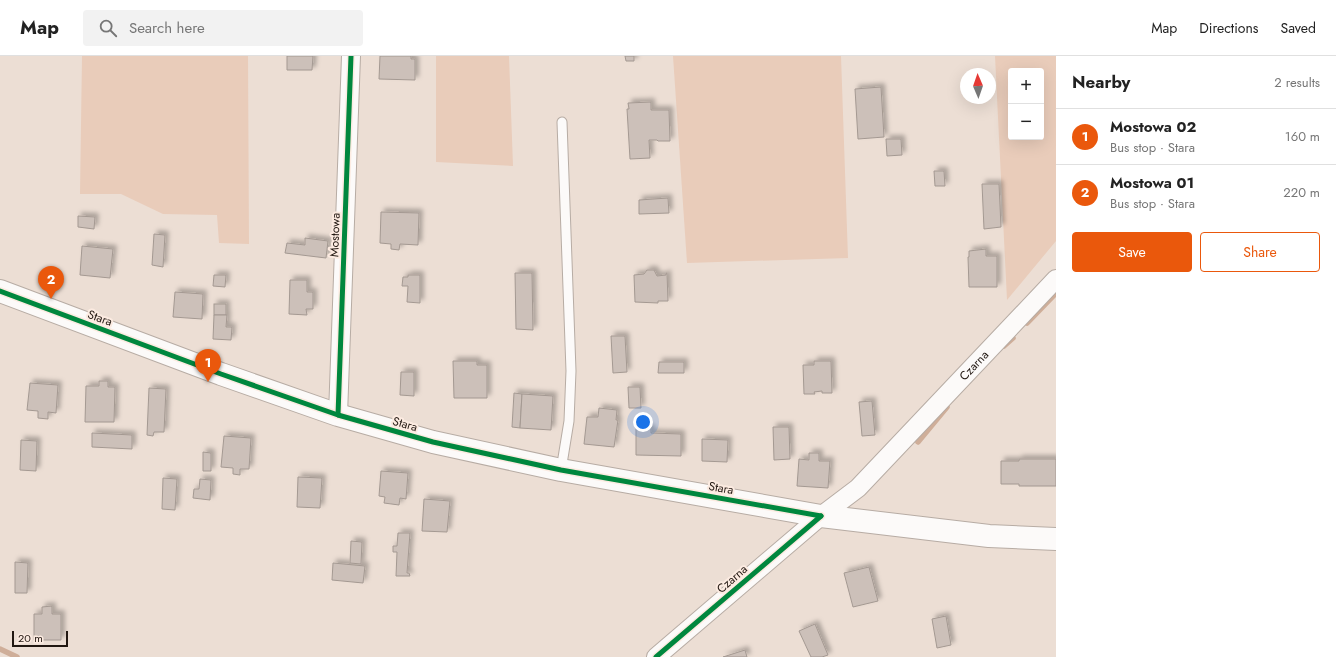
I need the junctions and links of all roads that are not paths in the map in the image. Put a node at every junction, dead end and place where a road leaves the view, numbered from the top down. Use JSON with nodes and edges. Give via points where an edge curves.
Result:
{"nodes":[{"id":1,"x":351,"y":56,"type":"edge"},
{"id":2,"x":562,"y":122,"type":"dead end"},
{"id":3,"x":1056,"y":279,"type":"edge"},
{"id":4,"x":0,"y":291,"type":"edge"},
{"id":5,"x":338,"y":415,"type":"junction"},
{"id":6,"x":561,"y":470,"type":"junction"},
{"id":7,"x":821,"y":516,"type":"junction"},
{"id":8,"x":1056,"y":539,"type":"edge"},
{"id":9,"x":656,"y":657,"type":"edge"}],
"edges":[{"from":1,"to":5,"type":"street","name":"Mostowa"},
{"from":2,"to":6,"type":"lane","via":[[571,371],[569,421]]},
{"from":3,"to":7,"type":"street","name":"Czarna","via":[[858,488]]},
{"from":4,"to":5,"type":"street","name":"Stara"},
{"from":5,"to":6,"type":"street","name":"Stara","via":[[433,442]]},
{"from":6,"to":7,"type":"street","name":"Stara"},
{"from":7,"to":8,"type":"street","name":"Stara","via":[[989,536]]},
{"from":7,"to":9,"type":"street","name":"Czarna"}]}
